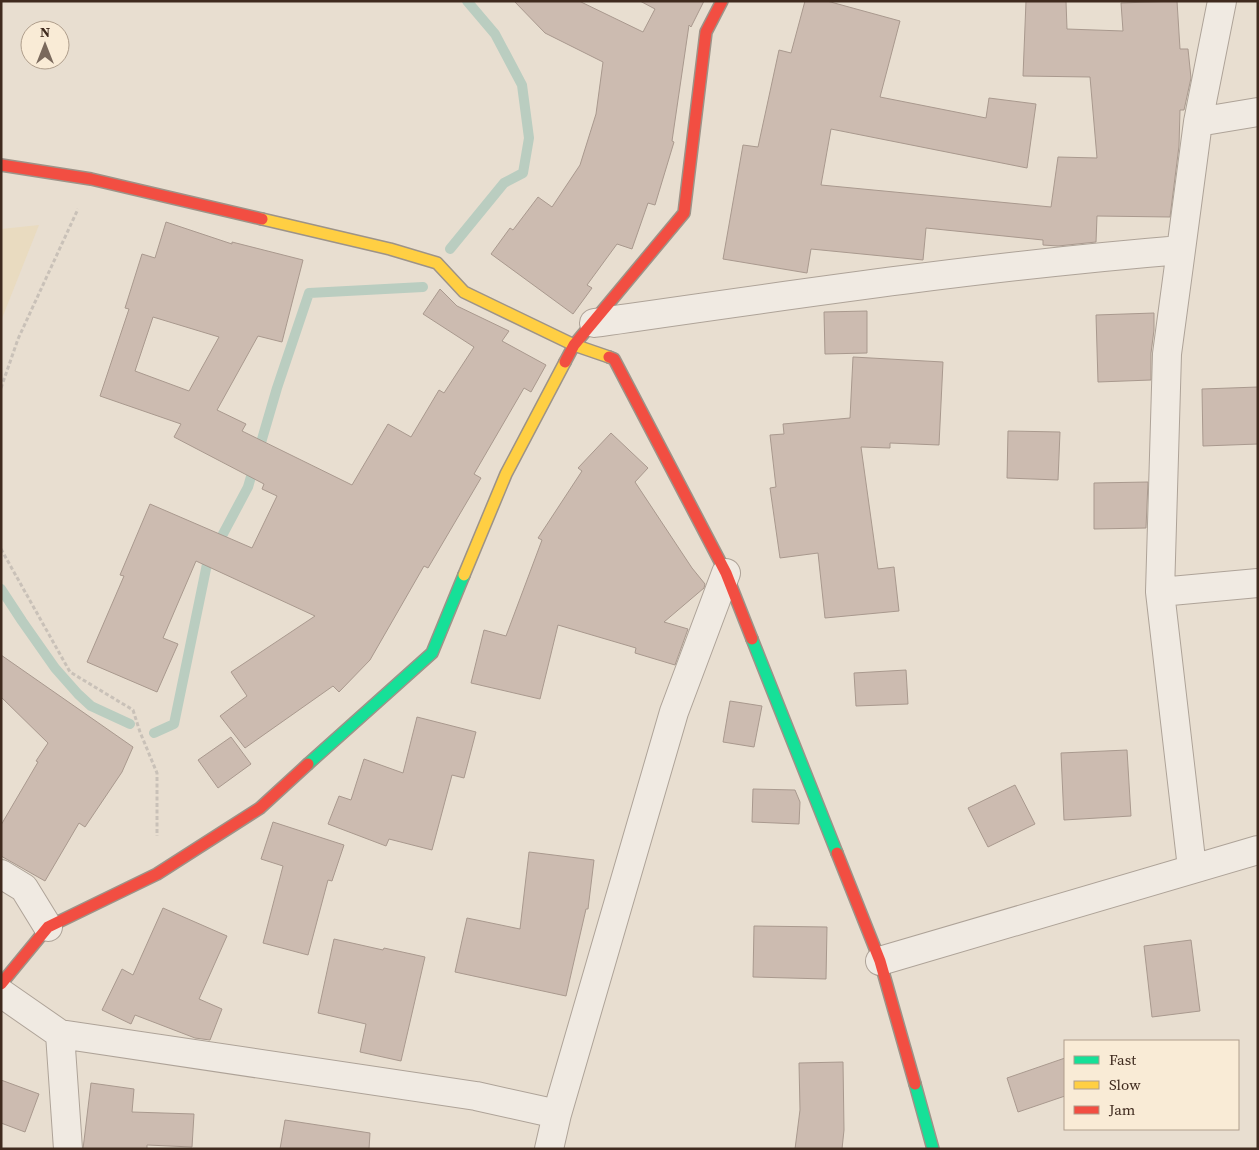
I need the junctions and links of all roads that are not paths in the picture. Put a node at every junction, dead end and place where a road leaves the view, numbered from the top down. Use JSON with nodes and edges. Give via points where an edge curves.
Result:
{"nodes":[{"id":1,"x":722,"y":1,"type":"edge"},
{"id":2,"x":1222,"y":1,"type":"edge"},
{"id":3,"x":1258,"y":112,"type":"edge"},
{"id":4,"x":1198,"y":122,"type":"junction"},
{"id":5,"x":1,"y":165,"type":"edge"},
{"id":6,"x":1181,"y":250,"type":"junction"},
{"id":7,"x":594,"y":322,"type":"junction"},
{"id":8,"x":574,"y":345,"type":"junction"},
{"id":9,"x":726,"y":574,"type":"junction"},
{"id":10,"x":1258,"y":583,"type":"edge"},
{"id":11,"x":1160,"y":592,"type":"junction"},
{"id":12,"x":1258,"y":850,"type":"edge"},
{"id":13,"x":1192,"y":868,"type":"junction"},
{"id":14,"x":1,"y":874,"type":"edge"},
{"id":15,"x":48,"y":927,"type":"junction"},
{"id":16,"x":880,"y":961,"type":"junction"},
{"id":17,"x":1,"y":984,"type":"edge"},
{"id":18,"x":1,"y":993,"type":"edge"},
{"id":19,"x":60,"y":1034,"type":"junction"},
{"id":20,"x":557,"y":1114,"type":"junction"},
{"id":21,"x":68,"y":1149,"type":"edge"},
{"id":22,"x":549,"y":1149,"type":"edge"},
{"id":23,"x":932,"y":1149,"type":"edge"}],
"edges":[{"from":1,"to":7,"type":"street","via":[[706,32],[684,213]]},
{"from":2,"to":4,"type":"street"},
{"from":3,"to":4,"type":"street"},
{"from":4,"to":6,"type":"street"},
{"from":5,"to":8,"type":"street","via":[[91,179],[390,249],[437,263],[464,292]]},
{"from":6,"to":7,"type":"street","via":[[845,287]]},
{"from":6,"to":11,"type":"street","via":[[1168,354]]},
{"from":7,"to":8,"type":"street"},
{"from":8,"to":9,"type":"street","via":[[614,359]]},
{"from":8,"to":15,"type":"street","via":[[506,474],[432,653],[260,808],[157,874]]},
{"from":9,"to":16,"type":"street"},
{"from":9,"to":20,"type":"street","via":[[674,712]]},
{"from":10,"to":11,"type":"street"},
{"from":11,"to":13,"type":"street"},
{"from":12,"to":13,"type":"street"},
{"from":13,"to":16,"type":"street"},
{"from":14,"to":15,"type":"street","via":[[24,888]]},
{"from":15,"to":17,"type":"street"},
{"from":16,"to":23,"type":"street"},
{"from":18,"to":19,"type":"street"},
{"from":19,"to":20,"type":"street","via":[[476,1096]]},
{"from":19,"to":21,"type":"street"},
{"from":20,"to":22,"type":"street"}]}
